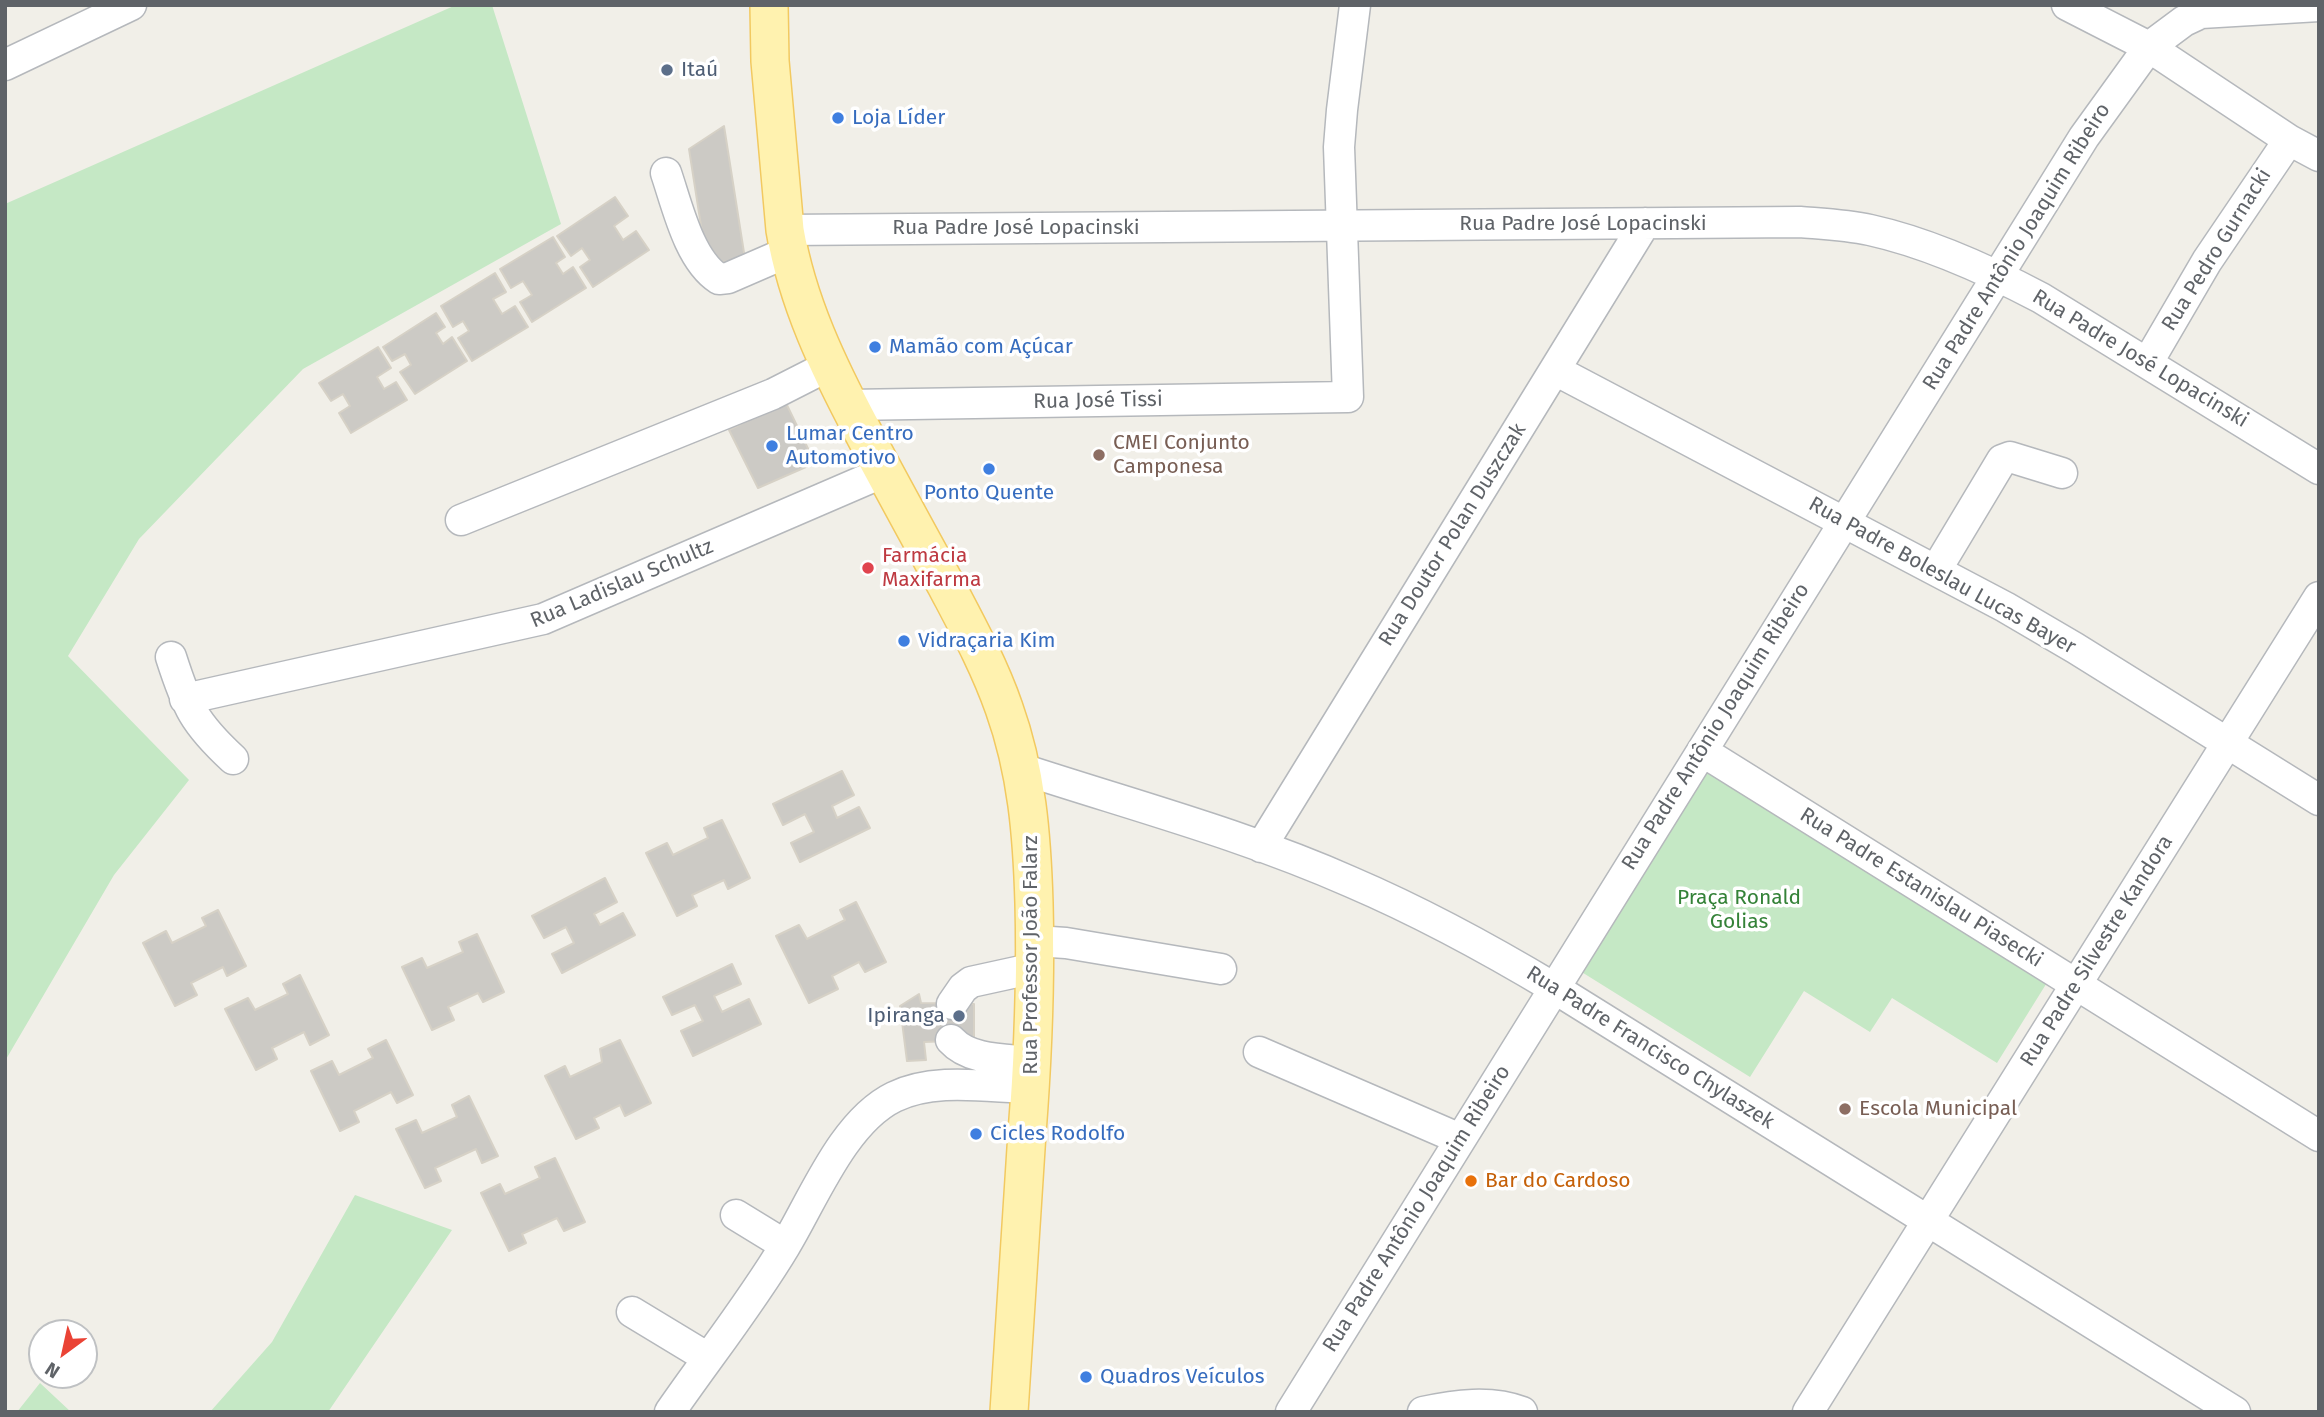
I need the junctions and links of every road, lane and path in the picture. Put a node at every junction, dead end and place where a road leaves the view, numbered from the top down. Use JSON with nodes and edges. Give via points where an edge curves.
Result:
{"nodes":[{"id":1,"x":131,"y":5,"type":"edge"},
{"id":2,"x":769,"y":5,"type":"edge"},
{"id":3,"x":1355,"y":5,"type":"edge"},
{"id":4,"x":2067,"y":5,"type":"edge"},
{"id":5,"x":2319,"y":6,"type":"edge"},
{"id":6,"x":2201,"y":9,"type":"edge"},
{"id":7,"x":2149,"y":47,"type":"junction"},
{"id":8,"x":5,"y":65,"type":"edge"},
{"id":9,"x":2289,"y":140,"type":"junction"},
{"id":10,"x":2319,"y":156,"type":"edge"},
{"id":11,"x":666,"y":173,"type":"dead end"},
{"id":12,"x":1645,"y":223,"type":"junction"},
{"id":13,"x":1343,"y":226,"type":"junction"},
{"id":14,"x":786,"y":241,"type":"junction"},
{"id":15,"x":1998,"y":275,"type":"junction"},
{"id":16,"x":2148,"y":362,"type":"junction"},
{"id":17,"x":830,"y":365,"type":"junction"},
{"id":18,"x":1555,"y":370,"type":"junction"},
{"id":19,"x":849,"y":405,"type":"junction"},
{"id":20,"x":2319,"y":469,"type":"edge"},
{"id":21,"x":884,"y":472,"type":"junction"},
{"id":22,"x":2062,"y":473,"type":"dead end"},
{"id":23,"x":461,"y":520,"type":"dead end"},
{"id":24,"x":1844,"y":522,"type":"junction"},
{"id":25,"x":1936,"y":570,"type":"junction"},
{"id":26,"x":2319,"y":597,"type":"edge"},
{"id":27,"x":171,"y":657,"type":"dead end"},
{"id":28,"x":185,"y":699,"type":"junction"},
{"id":29,"x":2227,"y":743,"type":"junction"},
{"id":30,"x":1702,"y":751,"type":"junction"},
{"id":31,"x":233,"y":759,"type":"dead end"},
{"id":32,"x":1022,"y":769,"type":"junction"},
{"id":33,"x":2319,"y":800,"type":"edge"},
{"id":34,"x":1261,"y":847,"type":"junction"},
{"id":35,"x":1035,"y":955,"type":"junction"},
{"id":36,"x":1221,"y":969,"type":"dead end"},
{"id":37,"x":2076,"y":984,"type":"junction"},
{"id":38,"x":1554,"y":988,"type":"junction"},
{"id":39,"x":952,"y":1004,"type":"dead end"},
{"id":40,"x":951,"y":1040,"type":"dead end"},
{"id":41,"x":1259,"y":1052,"type":"dead end"},
{"id":42,"x":1031,"y":1075,"type":"junction"},
{"id":43,"x":2319,"y":1136,"type":"edge"},
{"id":44,"x":1460,"y":1139,"type":"junction"},
{"id":45,"x":736,"y":1215,"type":"dead end"},
{"id":46,"x":1928,"y":1220,"type":"junction"},
{"id":47,"x":785,"y":1245,"type":"junction"},
{"id":48,"x":632,"y":1312,"type":"dead end"},
{"id":49,"x":708,"y":1358,"type":"junction"},
{"id":50,"x":670,"y":1412,"type":"edge"},
{"id":51,"x":1009,"y":1412,"type":"edge"},
{"id":52,"x":1291,"y":1412,"type":"edge"},
{"id":53,"x":1423,"y":1412,"type":"edge"},
{"id":54,"x":1522,"y":1412,"type":"edge"},
{"id":55,"x":1808,"y":1412,"type":"edge"},
{"id":56,"x":2235,"y":1412,"type":"edge"}],
"edges":[{"from":1,"to":8,"type":"street"},
{"from":2,"to":14,"type":"main road","name":"Rua Professor João Falarz"},
{"from":3,"to":13,"type":"street","via":[[1340,132]]},
{"from":4,"to":7,"type":"street"},
{"from":5,"to":6,"type":"street"},
{"from":6,"to":7,"type":"street","name":"Rua Padre Antônio Joaquim Ribeiro"},
{"from":7,"to":9,"type":"street"},
{"from":7,"to":15,"type":"street","name":"Rua Padre Antônio Joaquim Ribeiro","via":[[2084,136]]},
{"from":9,"to":10,"type":"street"},
{"from":9,"to":16,"type":"street","name":"Rua Pedro Gurnacki","via":[[2207,261]]},
{"from":11,"to":14,"type":"street","via":[[689,238],[709,272],[719,279],[728,278]]},
{"from":12,"to":13,"type":"street","name":"Rua Padre José Lopacinski"},
{"from":12,"to":15,"type":"street","name":"Rua Padre José Lopacinski","via":[[1848,226],[1913,243]]},
{"from":12,"to":18,"type":"street","name":"Rua Doutor Polan Duszczak"},
{"from":13,"to":14,"type":"street","name":"Rua Padre José Lopacinski"},
{"from":13,"to":19,"type":"street","name":"Rua José Tissi","via":[[1348,397]]},
{"from":14,"to":17,"type":"main road","name":"Rua Professor João Falarz","via":[[809,318]]},
{"from":15,"to":16,"type":"street","name":"Rua Padre José Lopacinski"},
{"from":15,"to":24,"type":"street","name":"Rua Padre Antônio Joaquim Ribeiro"},
{"from":16,"to":20,"type":"street","name":"Rua Padre José Lopacinski"},
{"from":17,"to":19,"type":"main road","name":"Rua Professor João Falarz"},
{"from":17,"to":23,"type":"street","via":[[762,399]]},
{"from":18,"to":24,"type":"street","name":"Rua Padre Boleslau Lucas Bayer"},
{"from":18,"to":34,"type":"street","name":"Rua Doutor Polan Duszczak"},
{"from":19,"to":21,"type":"main road","name":"Rua Professor João Falarz"},
{"from":21,"to":28,"type":"street","name":"Rua Ladislau Schultz","via":[[543,619]]},
{"from":21,"to":32,"type":"main road","name":"Rua Professor João Falarz","via":[[993,679]]},
{"from":22,"to":25,"type":"street","via":[[2010,457],[2002,460]]},
{"from":24,"to":25,"type":"street","name":"Rua Padre Boleslau Lucas Bayer"},
{"from":24,"to":30,"type":"street","name":"Rua Padre Antônio Joaquim Ribeiro"},
{"from":25,"to":29,"type":"street","name":"Rua Padre Boleslau Lucas Bayer","via":[[2075,648]]},
{"from":26,"to":29,"type":"street","name":"Rua Padre Silvestre Kandora"},
{"from":27,"to":28,"type":"street"},
{"from":28,"to":31,"type":"street","via":[[202,728]]},
{"from":29,"to":33,"type":"street","name":"Rua Padre Boleslau Lucas Bayer"},
{"from":29,"to":37,"type":"street","name":"Rua Padre Silvestre Kandora"},
{"from":30,"to":37,"type":"street","name":"Rua Padre Estanislau Piasecki"},
{"from":30,"to":38,"type":"street","name":"Rua Padre Antônio Joaquim Ribeiro"},
{"from":32,"to":34,"type":"street","name":"Rua Padre Francisco Chylaszek"},
{"from":32,"to":35,"type":"main road","name":"Rua Professor João Falarz","via":[[1030,823]]},
{"from":34,"to":38,"type":"street","name":"Rua Padre Francisco Chylaszek","via":[[1398,904]]},
{"from":35,"to":36,"type":"street","via":[[1066,943]]},
{"from":35,"to":39,"type":"street","via":[[971,982]]},
{"from":35,"to":42,"type":"main road","name":"Rua Professor João Falarz"},
{"from":37,"to":43,"type":"street","name":"Rua Padre Estanislau Piasecki"},
{"from":37,"to":46,"type":"street","name":"Rua Padre Silvestre Kandora"},
{"from":38,"to":44,"type":"street","name":"Rua Padre Antônio Joaquim Ribeiro"},
{"from":38,"to":46,"type":"street","name":"Rua Padre Francisco Chylaszek"},
{"from":40,"to":42,"type":"street","via":[[973,1054]]},
{"from":41,"to":44,"type":"street"},
{"from":42,"to":47,"type":"street","via":[[921,1088],[893,1097],[869,1115],[828,1166]]},
{"from":42,"to":51,"type":"main road","name":"Rua Professor João Falarz"},
{"from":44,"to":52,"type":"street","name":"Rua Padre Antônio Joaquim Ribeiro"},
{"from":45,"to":47,"type":"street"},
{"from":46,"to":55,"type":"street","name":"Rua Padre Silvestre Kandora"},
{"from":46,"to":56,"type":"street","name":"Rua Padre Francisco Chylaszek"},
{"from":47,"to":49,"type":"street"},
{"from":48,"to":49,"type":"street"},
{"from":49,"to":50,"type":"street"},
{"from":53,"to":54,"type":"street","via":[[1484,1405]]}]}
